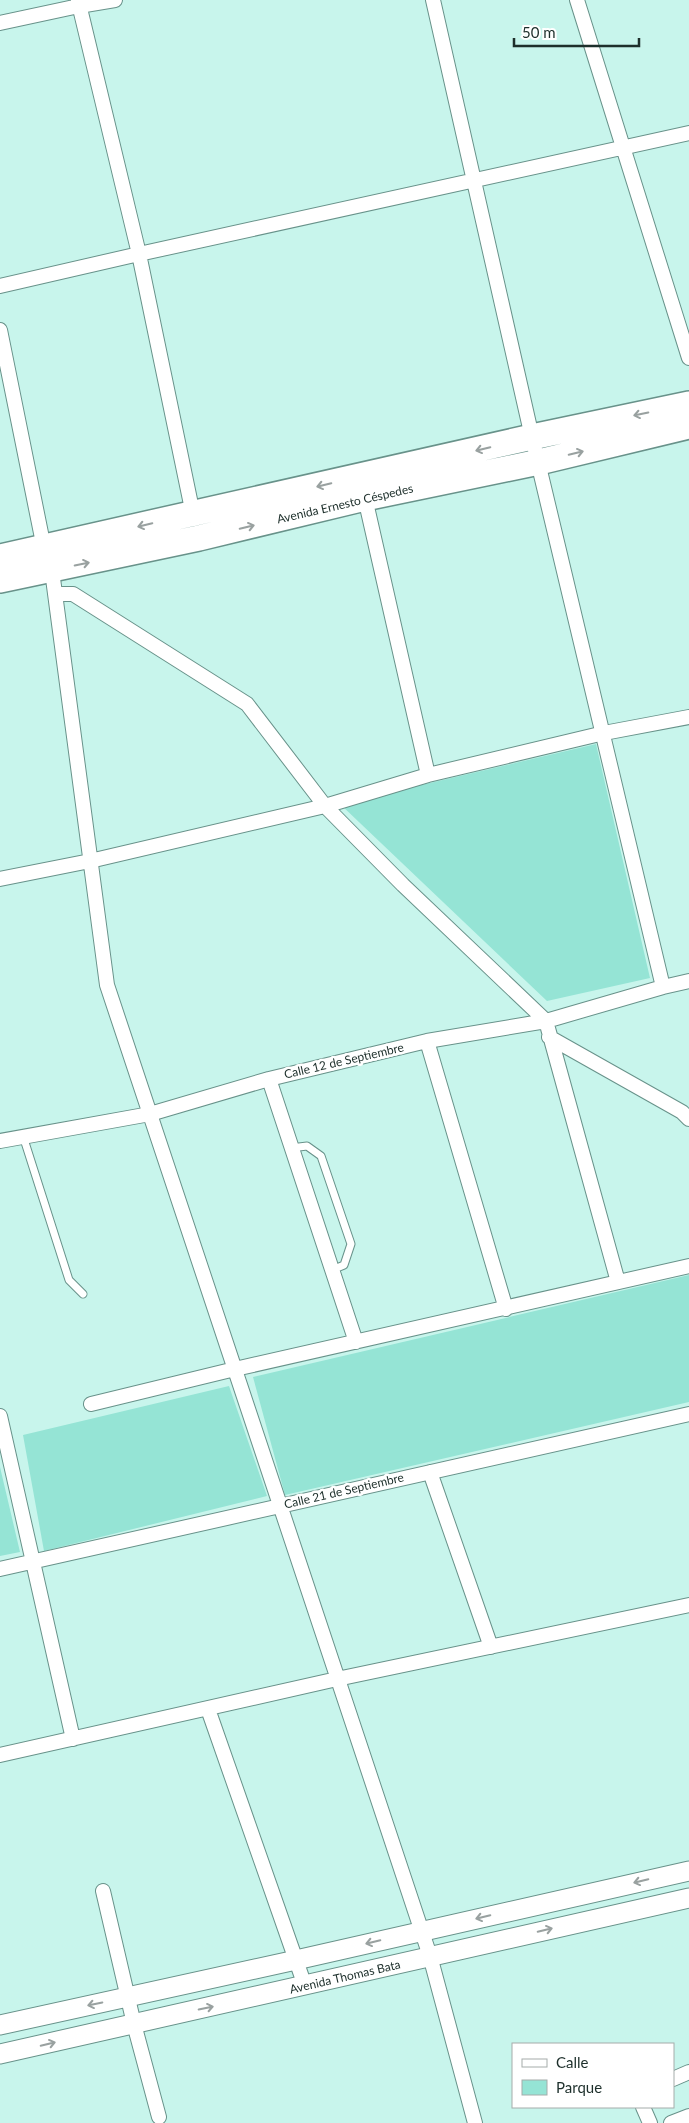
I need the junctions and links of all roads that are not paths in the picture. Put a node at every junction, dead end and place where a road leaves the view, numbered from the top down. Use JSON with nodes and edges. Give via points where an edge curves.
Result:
{"nodes":[{"id":1,"x":115,"y":0,"type":"edge"},
{"id":2,"x":433,"y":0,"type":"edge"},
{"id":3,"x":577,"y":0,"type":"edge"},
{"id":4,"x":79,"y":3,"type":"edge"},
{"id":5,"x":0,"y":23,"type":"edge"},
{"id":6,"x":689,"y":133,"type":"edge"},
{"id":7,"x":623,"y":148,"type":"junction"},
{"id":8,"x":473,"y":180,"type":"junction"},
{"id":9,"x":139,"y":254,"type":"junction"},
{"id":10,"x":0,"y":286,"type":"edge"},
{"id":11,"x":0,"y":330,"type":"edge"},
{"id":12,"x":689,"y":358,"type":"edge"},
{"id":13,"x":689,"y":404,"type":"edge"},
{"id":14,"x":689,"y":426,"type":"edge"},
{"id":15,"x":532,"y":437,"type":"junction"},
{"id":16,"x":539,"y":462,"type":"junction"},
{"id":17,"x":365,"y":498,"type":"junction"},
{"id":18,"x":196,"y":526,"type":"junction"},
{"id":19,"x":29,"y":561,"type":"edge"},
{"id":20,"x":0,"y":580,"type":"edge"},
{"id":21,"x":689,"y":717,"type":"edge"},
{"id":22,"x":604,"y":733,"type":"junction"},
{"id":23,"x":428,"y":775,"type":"junction"},
{"id":24,"x":325,"y":806,"type":"junction"},
{"id":25,"x":90,"y":861,"type":"junction"},
{"id":26,"x":0,"y":879,"type":"edge"},
{"id":27,"x":689,"y":982,"type":"edge"},
{"id":28,"x":663,"y":987,"type":"junction"},
{"id":29,"x":546,"y":1022,"type":"junction"},
{"id":30,"x":549,"y":1037,"type":"junction"},
{"id":31,"x":427,"y":1041,"type":"junction"},
{"id":32,"x":268,"y":1079,"type":"junction"},
{"id":33,"x":150,"y":1114,"type":"junction"},
{"id":34,"x":689,"y":1118,"type":"edge"},
{"id":35,"x":23,"y":1136,"type":"junction"},
{"id":36,"x":0,"y":1141,"type":"edge"},
{"id":37,"x":291,"y":1148,"type":"junction"},
{"id":38,"x":689,"y":1266,"type":"edge"},
{"id":39,"x":332,"y":1270,"type":"junction"},
{"id":40,"x":618,"y":1282,"type":"junction"},
{"id":41,"x":83,"y":1294,"type":"dead end"},
{"id":42,"x":506,"y":1308,"type":"junction"},
{"id":43,"x":356,"y":1342,"type":"junction"},
{"id":44,"x":235,"y":1369,"type":"junction"},
{"id":45,"x":91,"y":1404,"type":"dead end"},
{"id":46,"x":689,"y":1414,"type":"edge"},
{"id":47,"x":0,"y":1420,"type":"edge"},
{"id":48,"x":430,"y":1472,"type":"junction"},
{"id":49,"x":280,"y":1506,"type":"junction"},
{"id":50,"x":34,"y":1562,"type":"junction"},
{"id":51,"x":0,"y":1569,"type":"edge"},
{"id":52,"x":689,"y":1605,"type":"edge"},
{"id":53,"x":491,"y":1647,"type":"junction"},
{"id":54,"x":337,"y":1679,"type":"junction"},
{"id":55,"x":208,"y":1709,"type":"junction"},
{"id":56,"x":73,"y":1739,"type":"junction"},
{"id":57,"x":0,"y":1755,"type":"edge"},
{"id":58,"x":689,"y":1871,"type":"edge"},
{"id":59,"x":103,"y":1891,"type":"dead end"},
{"id":60,"x":689,"y":1898,"type":"edge"},
{"id":61,"x":421,"y":1930,"type":"junction"},
{"id":62,"x":430,"y":1956,"type":"junction"},
{"id":63,"x":296,"y":1960,"type":"junction"},
{"id":64,"x":305,"y":1986,"type":"junction"},
{"id":65,"x":128,"y":1997,"type":"junction"},
{"id":66,"x":134,"y":2024,"type":"junction"},
{"id":67,"x":0,"y":2025,"type":"edge"},
{"id":68,"x":0,"y":2054,"type":"edge"},
{"id":69,"x":689,"y":2072,"type":"edge"},
{"id":70,"x":674,"y":2079,"type":"edge"},
{"id":71,"x":643,"y":2108,"type":"edge"},
{"id":72,"x":689,"y":2116,"type":"edge"},
{"id":73,"x":159,"y":2117,"type":"dead end"},
{"id":74,"x":475,"y":2123,"type":"edge"},
{"id":75,"x":650,"y":2123,"type":"edge"},
{"id":76,"x":671,"y":2123,"type":"edge"}],
"edges":[{"from":1,"to":4,"type":"street"},
{"from":2,"to":8,"type":"street"},
{"from":3,"to":7,"type":"street"},
{"from":4,"to":5,"type":"street"},
{"from":4,"to":9,"type":"street"},
{"from":6,"to":7,"type":"street"},
{"from":7,"to":8,"type":"street"},
{"from":7,"to":12,"type":"street"},
{"from":8,"to":9,"type":"street"},
{"from":8,"to":15,"type":"street"},
{"from":9,"to":10,"type":"street"},
{"from":9,"to":18,"type":"street"},
{"from":11,"to":19,"type":"street"},
{"from":13,"to":15,"type":"highway","name":"Avenida Ernesto Céspedes","one_way":true},
{"from":16,"to":14,"type":"highway","name":"Avenida Ernesto Céspedes","one_way":true},
{"from":15,"to":16,"type":"street"},
{"from":15,"to":18,"type":"highway","name":"Avenida Ernesto Céspedes","one_way":true},
{"from":16,"to":17,"type":"highway","name":"Avenida Ernesto Céspedes"},
{"from":16,"to":22,"type":"street"},
{"from":18,"to":17,"type":"highway","name":"Avenida Ernesto Céspedes","one_way":true},
{"from":17,"to":23,"type":"street"},
{"from":18,"to":19,"type":"highway","name":"Avenida Ernesto Céspedes"},
{"from":19,"to":20,"type":"highway","name":"Avenida Ernesto Céspedes"},
{"from":19,"to":24,"type":"street","via":[[73,594],[247,704]]},
{"from":19,"to":25,"type":"street"},
{"from":21,"to":22,"type":"street"},
{"from":22,"to":23,"type":"street"},
{"from":22,"to":28,"type":"street"},
{"from":23,"to":24,"type":"street"},
{"from":24,"to":25,"type":"street"},
{"from":24,"to":29,"type":"street","via":[[402,885]]},
{"from":25,"to":26,"type":"street"},
{"from":25,"to":33,"type":"street","via":[[107,985]]},
{"from":27,"to":28,"type":"street","name":"Calle 12 de Septiembre"},
{"from":28,"to":29,"type":"street","name":"Calle 12 de Septiembre"},
{"from":29,"to":30,"type":"street"},
{"from":29,"to":31,"type":"street","name":"Calle 12 de Septiembre"},
{"from":30,"to":34,"type":"street"},
{"from":30,"to":40,"type":"street"},
{"from":31,"to":32,"type":"street","name":"Calle 12 de Septiembre"},
{"from":31,"to":42,"type":"street"},
{"from":32,"to":33,"type":"street","name":"Calle 12 de Septiembre"},
{"from":32,"to":37,"type":"street"},
{"from":33,"to":35,"type":"street","name":"Calle 12 de Septiembre"},
{"from":33,"to":44,"type":"street"},
{"from":35,"to":36,"type":"street","name":"Calle 12 de Septiembre"},
{"from":35,"to":41,"type":"lane","via":[[69,1280]]},
{"from":37,"to":39,"type":"street"},
{"from":37,"to":39,"type":"lane","via":[[307,1146],[321,1156],[351,1244],[344,1265]]},
{"from":38,"to":40,"type":"street"},
{"from":39,"to":43,"type":"street"},
{"from":40,"to":42,"type":"street"},
{"from":42,"to":43,"type":"street"},
{"from":43,"to":44,"type":"street"},
{"from":44,"to":45,"type":"street"},
{"from":44,"to":49,"type":"street"},
{"from":46,"to":48,"type":"street","name":"Calle 21 de Septiembre"},
{"from":47,"to":50,"type":"street"},
{"from":48,"to":49,"type":"street","name":"Calle 21 de Septiembre"},
{"from":48,"to":53,"type":"street"},
{"from":49,"to":50,"type":"street","name":"Calle 21 de Septiembre"},
{"from":49,"to":54,"type":"street"},
{"from":50,"to":51,"type":"street","name":"Calle 21 de Septiembre"},
{"from":50,"to":56,"type":"street"},
{"from":52,"to":53,"type":"street"},
{"from":53,"to":54,"type":"street"},
{"from":54,"to":55,"type":"street"},
{"from":54,"to":61,"type":"street"},
{"from":55,"to":56,"type":"street"},
{"from":55,"to":63,"type":"street"},
{"from":56,"to":57,"type":"street"},
{"from":58,"to":61,"type":"main road","one_way":true},
{"from":59,"to":65,"type":"street"},
{"from":62,"to":60,"type":"main road","name":"Avenida Thomas Bata","one_way":true},
{"from":61,"to":62,"type":"street"},
{"from":61,"to":63,"type":"main road","one_way":true},
{"from":62,"to":64,"type":"main road","name":"Avenida Thomas Bata"},
{"from":62,"to":74,"type":"street"},
{"from":63,"to":64,"type":"street"},
{"from":63,"to":65,"type":"main road"},
{"from":66,"to":64,"type":"main road","name":"Avenida Thomas Bata","one_way":true},
{"from":65,"to":66,"type":"street"},
{"from":65,"to":67,"type":"main road","one_way":true},
{"from":68,"to":66,"type":"main road","name":"Avenida Thomas Bata","one_way":true},
{"from":66,"to":73,"type":"street"},
{"from":69,"to":70,"type":"street"},
{"from":71,"to":75,"type":"street"},
{"from":72,"to":76,"type":"street"}]}
